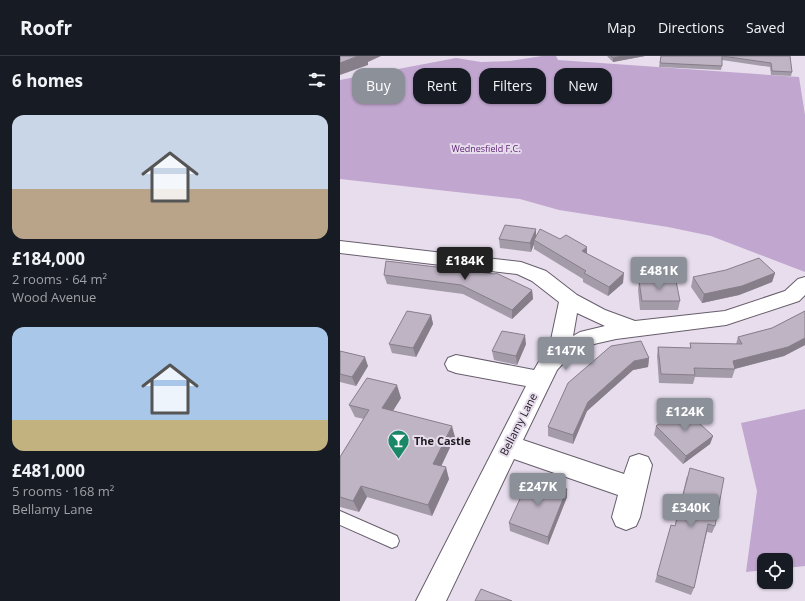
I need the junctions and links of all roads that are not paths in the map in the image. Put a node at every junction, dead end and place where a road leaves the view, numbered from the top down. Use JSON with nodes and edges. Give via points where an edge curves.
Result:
{"nodes":[{"id":1,"x":340,"y":247,"type":"edge"},
{"id":2,"x":805,"y":284,"type":"edge"},
{"id":3,"x":570,"y":300,"type":"junction"},
{"id":4,"x":634,"y":329,"type":"junction"},
{"id":5,"x":560,"y":352,"type":"junction"},
{"id":6,"x":456,"y":364,"type":"dead end"},
{"id":7,"x":540,"y":380,"type":"junction"},
{"id":8,"x":507,"y":446,"type":"junction"},
{"id":9,"x":626,"y":517,"type":"dead end"},
{"id":10,"x":340,"y":518,"type":"edge"},
{"id":11,"x":392,"y":541,"type":"dead end"},
{"id":12,"x":431,"y":601,"type":"edge"}],
"edges":[{"from":1,"to":3,"type":"street","via":[[521,268],[539,276]]},
{"from":2,"to":4,"type":"street","name":"Bellamy Lane","via":[[792,296],[726,318]]},
{"from":3,"to":4,"type":"street","via":[[598,315]]},
{"from":3,"to":5,"type":"street"},
{"from":4,"to":5,"type":"street","name":"Bellamy Lane","via":[[588,338]]},
{"from":5,"to":7,"type":"street","name":"Bellamy Lane"},
{"from":6,"to":7,"type":"street"},
{"from":7,"to":8,"type":"street","name":"Bellamy Lane"},
{"from":8,"to":9,"type":"street","via":[[636,476]]},
{"from":8,"to":12,"type":"street","name":"Bellamy Lane"},
{"from":10,"to":11,"type":"lane"}]}
